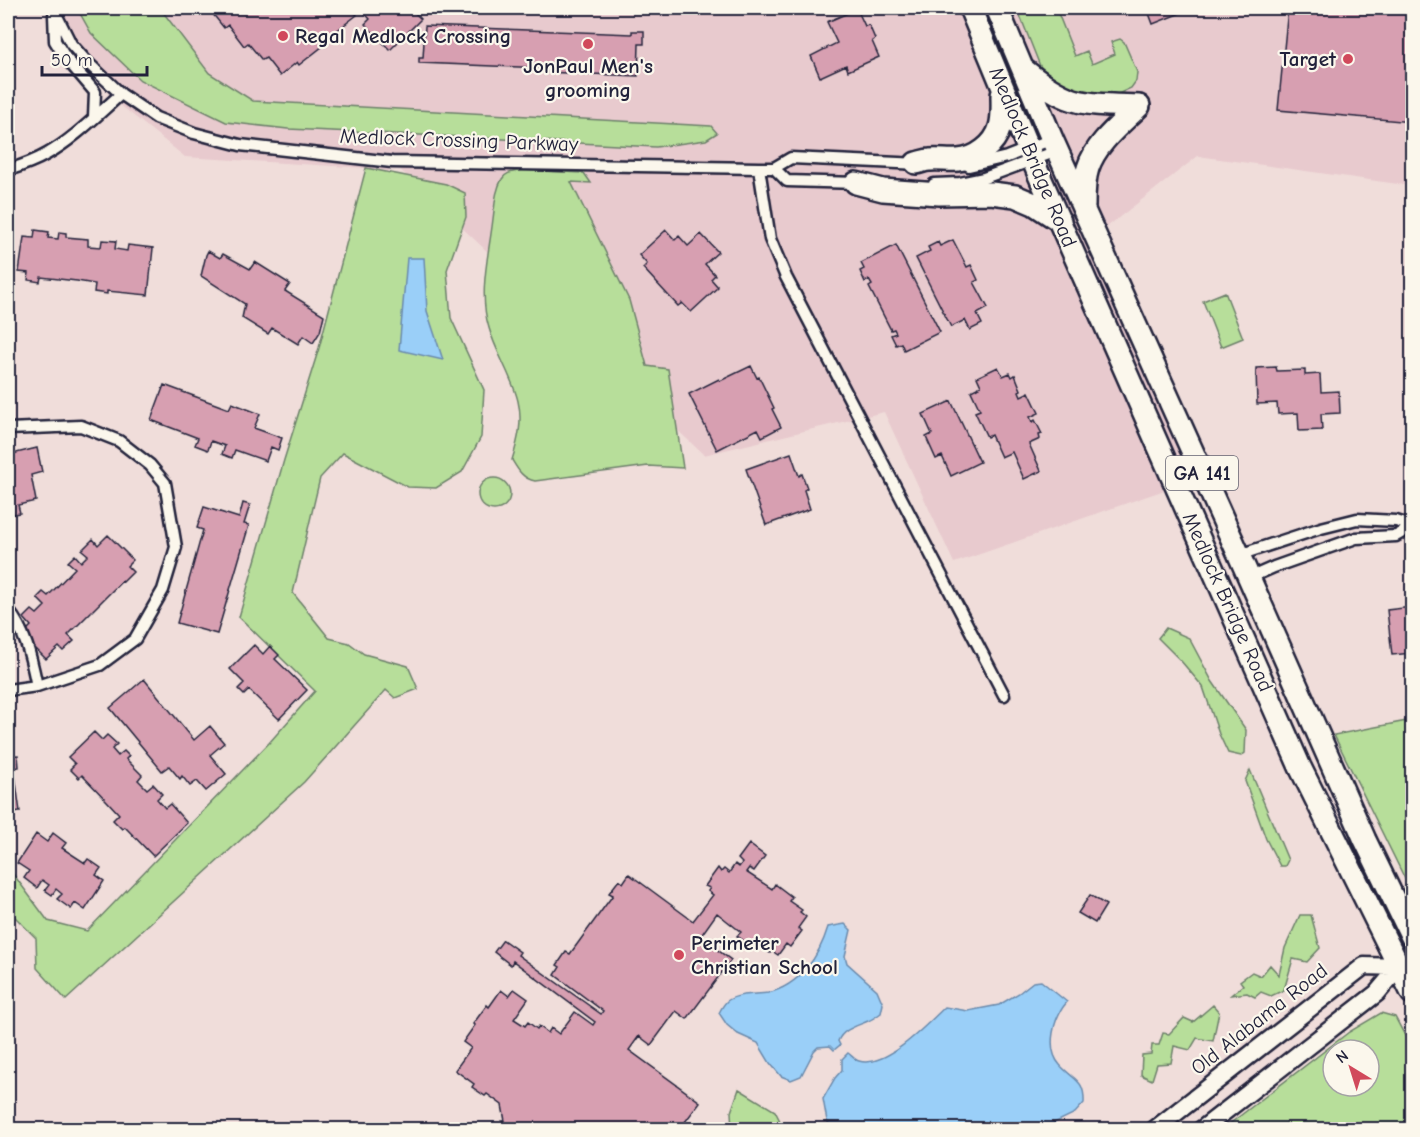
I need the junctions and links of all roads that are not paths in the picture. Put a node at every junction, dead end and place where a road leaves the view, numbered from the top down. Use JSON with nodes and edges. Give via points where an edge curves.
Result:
{"nodes":[{"id":1,"x":53,"y":8,"type":"edge"},
{"id":2,"x":970,"y":8,"type":"edge"},
{"id":3,"x":997,"y":8,"type":"edge"},
{"id":4,"x":1023,"y":69,"type":"junction"},
{"id":5,"x":1002,"y":85,"type":"junction"},
{"id":6,"x":121,"y":94,"type":"junction"},
{"id":7,"x":94,"y":117,"type":"junction"},
{"id":8,"x":1054,"y":145,"type":"junction"},
{"id":9,"x":1030,"y":154,"type":"junction"},
{"id":10,"x":916,"y":163,"type":"junction"},
{"id":11,"x":759,"y":168,"type":"junction"},
{"id":12,"x":774,"y":168,"type":"junction"},
{"id":13,"x":8,"y":170,"type":"edge"},
{"id":14,"x":856,"y":183,"type":"junction"},
{"id":15,"x":1083,"y":210,"type":"junction"},
{"id":16,"x":1060,"y":221,"type":"junction"},
{"id":17,"x":8,"y":429,"type":"edge"},
{"id":18,"x":1413,"y":527,"type":"edge"},
{"id":19,"x":1239,"y":555,"type":"junction"},
{"id":20,"x":1249,"y":578,"type":"junction"},
{"id":21,"x":8,"y":610,"type":"edge"},
{"id":22,"x":37,"y":686,"type":"junction"},
{"id":23,"x":8,"y":690,"type":"edge"},
{"id":24,"x":1004,"y":695,"type":"dead end"},
{"id":25,"x":1413,"y":937,"type":"edge"},
{"id":26,"x":1406,"y":963,"type":"edge"},
{"id":27,"x":1413,"y":993,"type":"edge"},
{"id":28,"x":1154,"y":1130,"type":"edge"},
{"id":29,"x":1201,"y":1130,"type":"edge"}],
"edges":[{"from":1,"to":6,"type":"street","name":"Medlock Crossing Parkway","via":[[71,44]]},
{"from":1,"to":7,"type":"street","name":"Medlock Crossing Parkway","via":[[55,41],[95,92]]},
{"from":2,"to":5,"type":"highway","name":"Medlock Bridge Road","number":"GA 141"},
{"from":3,"to":4,"type":"highway","name":"Medlock Bridge Road","number":"GA 141"},
{"from":4,"to":8,"type":"highway","name":"Medlock Bridge Road","number":"GA 141"},
{"from":4,"to":15,"type":"highway","via":[[1069,98],[1139,106],[1105,139],[1088,167]]},
{"from":5,"to":9,"type":"highway","name":"Medlock Bridge Road","number":"GA 141"},
{"from":5,"to":10,"type":"highway","via":[[1000,129],[982,150],[966,159]]},
{"from":6,"to":7,"type":"street"},
{"from":6,"to":11,"type":"street","name":"Medlock Crossing Parkway","via":[[156,118],[194,133],[272,150],[392,162]]},
{"from":7,"to":13,"type":"street","via":[[48,154]]},
{"from":8,"to":9,"type":"street","name":"Medlock Crossing Parkway"},
{"from":8,"to":15,"type":"highway","name":"Medlock Bridge Road","number":"GA 141"},
{"from":9,"to":10,"type":"street","name":"Medlock Crossing Parkway","via":[[964,166]]},
{"from":9,"to":14,"type":"street","name":"Medlock Crossing Parkway","via":[[984,178],[960,183]]},
{"from":9,"to":16,"type":"highway","name":"Medlock Bridge Road","number":"GA 141"},
{"from":10,"to":12,"type":"street","name":"Medlock Crossing Parkway","via":[[790,158]]},
{"from":11,"to":12,"type":"street","name":"Medlock Crossing Parkway"},
{"from":11,"to":24,"type":"street","via":[[770,239],[786,277]]},
{"from":12,"to":14,"type":"street","name":"Medlock Crossing Parkway","via":[[788,181]]},
{"from":14,"to":16,"type":"highway","via":[[883,190],[1015,196]]},
{"from":15,"to":19,"type":"highway","name":"Medlock Bridge Road","number":"GA 141"},
{"from":16,"to":26,"type":"highway","name":"Medlock Bridge Road","number":"GA 141","via":[[1300,766]]},
{"from":17,"to":22,"type":"street","via":[[81,426],[119,441],[150,465],[165,483],[176,547],[163,590],[135,639],[100,665]]},
{"from":18,"to":19,"type":"street","via":[[1396,521],[1357,519]]},
{"from":18,"to":20,"type":"street","via":[[1396,536],[1356,538]]},
{"from":19,"to":20,"type":"highway","name":"Medlock Bridge Road","number":"GA 141"},
{"from":20,"to":25,"type":"highway","name":"Medlock Bridge Road","number":"GA 141","via":[[1365,840]]},
{"from":21,"to":22,"type":"street","via":[[31,654]]},
{"from":22,"to":23,"type":"street"},
{"from":26,"to":27,"type":"highway","name":"Medlock Bridge Road","number":"GA 141"},
{"from":26,"to":28,"type":"main road","name":"Old Alabama Road","via":[[1364,966]]},
{"from":26,"to":29,"type":"main road","via":[[1377,993]]}]}
